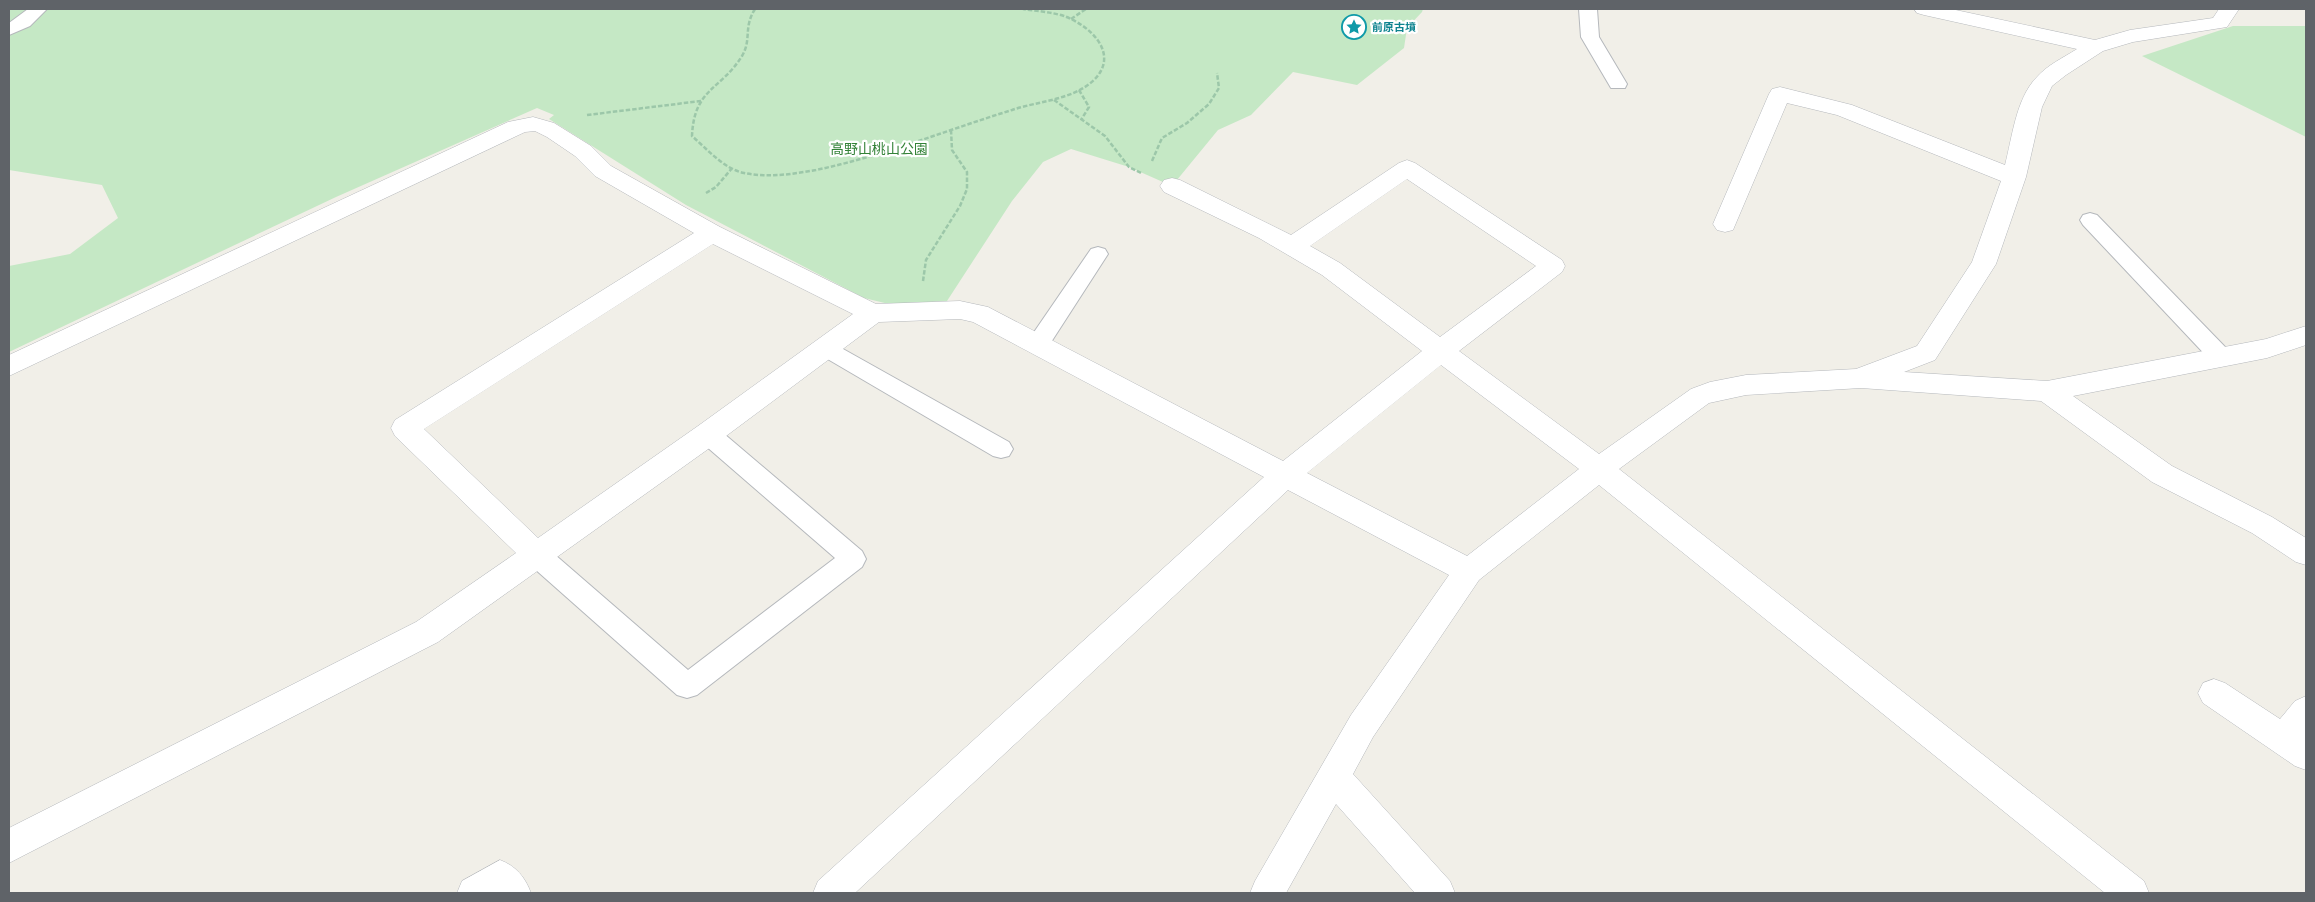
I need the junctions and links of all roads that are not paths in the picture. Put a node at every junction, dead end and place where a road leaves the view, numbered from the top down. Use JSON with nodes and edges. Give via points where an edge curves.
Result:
{"nodes":[{"id":1,"x":38,"y":9,"type":"edge"},
{"id":2,"x":1588,"y":9,"type":"edge"},
{"id":3,"x":1924,"y":9,"type":"edge"},
{"id":4,"x":2229,"y":9,"type":"edge"},
{"id":5,"x":9,"y":30,"type":"edge"},
{"id":6,"x":2096,"y":46,"type":"junction"},
{"id":7,"x":1618,"y":84,"type":"dead end"},
{"id":8,"x":2014,"y":177,"type":"junction"},
{"id":9,"x":1172,"y":186,"type":"road end"},
{"id":10,"x":2090,"y":220,"type":"dead end"},
{"id":11,"x":1725,"y":224,"type":"dead end"},
{"id":12,"x":712,"y":233,"type":"junction"},
{"id":13,"x":1292,"y":246,"type":"junction"},
{"id":14,"x":1098,"y":254,"type":"dead end"},
{"id":15,"x":873,"y":313,"type":"junction"},
{"id":16,"x":2306,"y":335,"type":"edge"},
{"id":17,"x":1038,"y":344,"type":"junction"},
{"id":18,"x":827,"y":348,"type":"junction"},
{"id":19,"x":1440,"y":351,"type":"junction"},
{"id":20,"x":2221,"y":357,"type":"junction"},
{"id":21,"x":9,"y":366,"type":"edge"},
{"id":22,"x":1858,"y":379,"type":"junction"},
{"id":23,"x":2047,"y":391,"type":"junction"},
{"id":24,"x":708,"y":434,"type":"junction"},
{"id":25,"x":1001,"y":449,"type":"dead end"},
{"id":26,"x":1599,"y":469,"type":"junction"},
{"id":27,"x":1285,"y":475,"type":"junction"},
{"id":28,"x":2306,"y":554,"type":"edge"},
{"id":29,"x":537,"y":555,"type":"junction"},
{"id":30,"x":1469,"y":571,"type":"junction"},
{"id":31,"x":2214,"y":692,"type":"dead end"},
{"id":32,"x":2306,"y":711,"type":"edge"},
{"id":33,"x":2295,"y":747,"type":"edge"},
{"id":34,"x":1333,"y":776,"type":"junction"},
{"id":35,"x":9,"y":846,"type":"edge"},
{"id":36,"x":474,"y":893,"type":"edge"},
{"id":37,"x":514,"y":893,"type":"edge"},
{"id":38,"x":830,"y":893,"type":"edge"},
{"id":39,"x":1266,"y":893,"type":"edge"},
{"id":40,"x":1438,"y":893,"type":"edge"},
{"id":41,"x":2132,"y":893,"type":"edge"}],
"edges":[{"from":1,"to":5,"type":"lane"},
{"from":2,"to":7,"type":"lane","via":[[1590,37]]},
{"from":3,"to":6,"type":"street"},
{"from":4,"to":6,"type":"street","via":[[2220,22],[2130,36]]},
{"from":6,"to":8,"type":"street","via":[[2044,83],[2031,107]]},
{"from":8,"to":11,"type":"street","via":[[1844,110],[1780,94]]},
{"from":8,"to":22,"type":"street","via":[[1984,264],[1926,353]]},
{"from":9,"to":13,"type":"street"},
{"from":10,"to":20,"type":"lane"},
{"from":12,"to":15,"type":"street"},
{"from":12,"to":21,"type":"street","via":[[604,171],[598,163],[551,130],[530,124],[516,127]]},
{"from":12,"to":29,"type":"street","via":[[405,428]]},
{"from":13,"to":19,"type":"street","via":[[1331,269]]},
{"from":13,"to":19,"type":"street","via":[[1407,168],[1553,266]]},
{"from":14,"to":17,"type":"lane"},
{"from":15,"to":17,"type":"street","via":[[960,310],[979,314]]},
{"from":15,"to":18,"type":"street"},
{"from":16,"to":20,"type":"street","via":[[2267,348]]},
{"from":17,"to":27,"type":"street"},
{"from":18,"to":24,"type":"street"},
{"from":18,"to":25,"type":"lane"},
{"from":19,"to":26,"type":"street"},
{"from":19,"to":27,"type":"street"},
{"from":20,"to":23,"type":"street"},
{"from":22,"to":23,"type":"street"},
{"from":22,"to":26,"type":"street","via":[[1720,389],[1700,396]]},
{"from":23,"to":28,"type":"street","via":[[2162,474],[2262,525]]},
{"from":24,"to":29,"type":"street"},
{"from":24,"to":29,"type":"lane","via":[[853,559],[687,686]]},
{"from":26,"to":30,"type":"street"},
{"from":26,"to":41,"type":"street"},
{"from":27,"to":30,"type":"street"},
{"from":27,"to":38,"type":"street"},
{"from":29,"to":35,"type":"street","via":[[427,632]]},
{"from":30,"to":34,"type":"street","via":[[1362,726]]},
{"from":31,"to":33,"type":"street"},
{"from":32,"to":33,"type":"street"},
{"from":34,"to":39,"type":"street"},
{"from":34,"to":40,"type":"street"},
{"from":36,"to":37,"type":"street","via":[[500,877]]}]}
